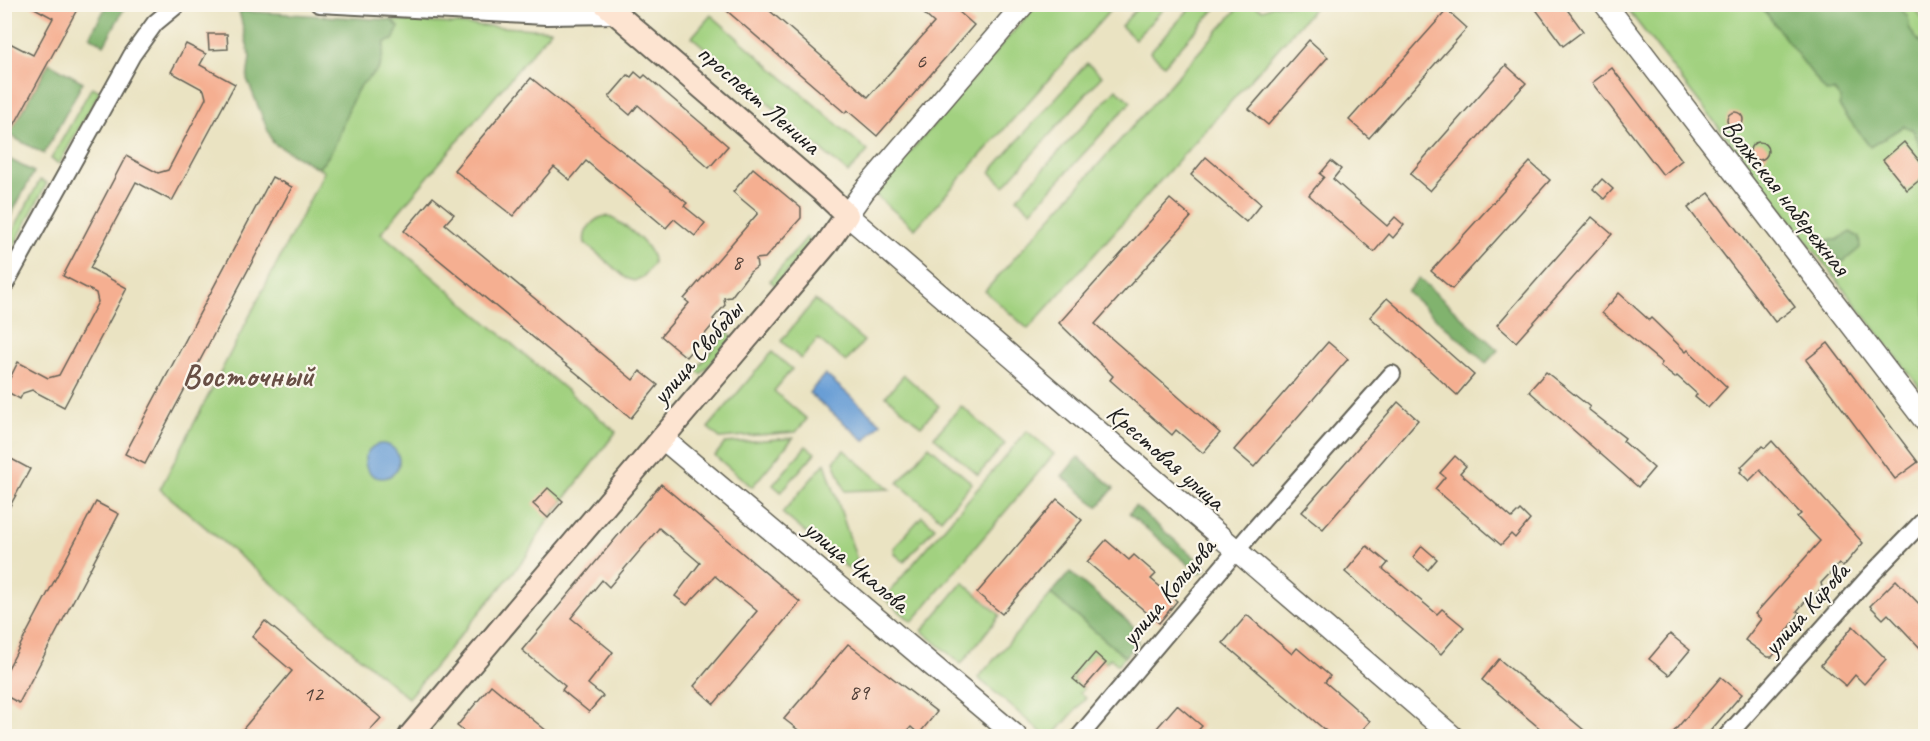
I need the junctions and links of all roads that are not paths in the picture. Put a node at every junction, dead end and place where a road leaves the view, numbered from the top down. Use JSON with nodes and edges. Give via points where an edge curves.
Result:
{"nodes":[{"id":1,"x":178,"y":4,"type":"edge"},
{"id":2,"x":320,"y":4,"type":"edge"},
{"id":3,"x":1024,"y":4,"type":"edge"},
{"id":4,"x":1605,"y":4,"type":"edge"},
{"id":5,"x":611,"y":10,"type":"edge"},
{"id":6,"x":847,"y":215,"type":"junction"},
{"id":7,"x":4,"y":285,"type":"edge"},
{"id":8,"x":1392,"y":374,"type":"dead end"},
{"id":9,"x":1926,"y":422,"type":"edge"},
{"id":10,"x":663,"y":438,"type":"junction"},
{"id":11,"x":1926,"y":518,"type":"edge"},
{"id":12,"x":1235,"y":552,"type":"junction"},
{"id":13,"x":419,"y":733,"type":"edge"},
{"id":14,"x":1016,"y":736,"type":"edge"},
{"id":15,"x":1080,"y":736,"type":"edge"},
{"id":16,"x":1452,"y":736,"type":"edge"},
{"id":17,"x":1727,"y":736,"type":"edge"}],
"edges":[{"from":1,"to":7,"type":"street","via":[[155,23],[132,55]]},
{"from":2,"to":5,"type":"street","via":[[546,16]]},
{"from":3,"to":6,"type":"street","name":"улица Свободы"},
{"from":4,"to":9,"type":"street","name":"Волжская набережная"},
{"from":5,"to":6,"type":"main road","name":"проспект Ленина"},
{"from":6,"to":10,"type":"main road","name":"улица Свободы"},
{"from":6,"to":12,"type":"street","name":"Крестовая улица"},
{"from":8,"to":12,"type":"street","name":"улица Кольцова"},
{"from":10,"to":13,"type":"main road","name":"улица Свободы"},
{"from":10,"to":14,"type":"street","name":"улица Чкалова"},
{"from":11,"to":17,"type":"street","name":"улица Кирова"},
{"from":12,"to":15,"type":"street","name":"улица Кольцова"},
{"from":12,"to":16,"type":"street","name":"Крестовая улица"}]}
